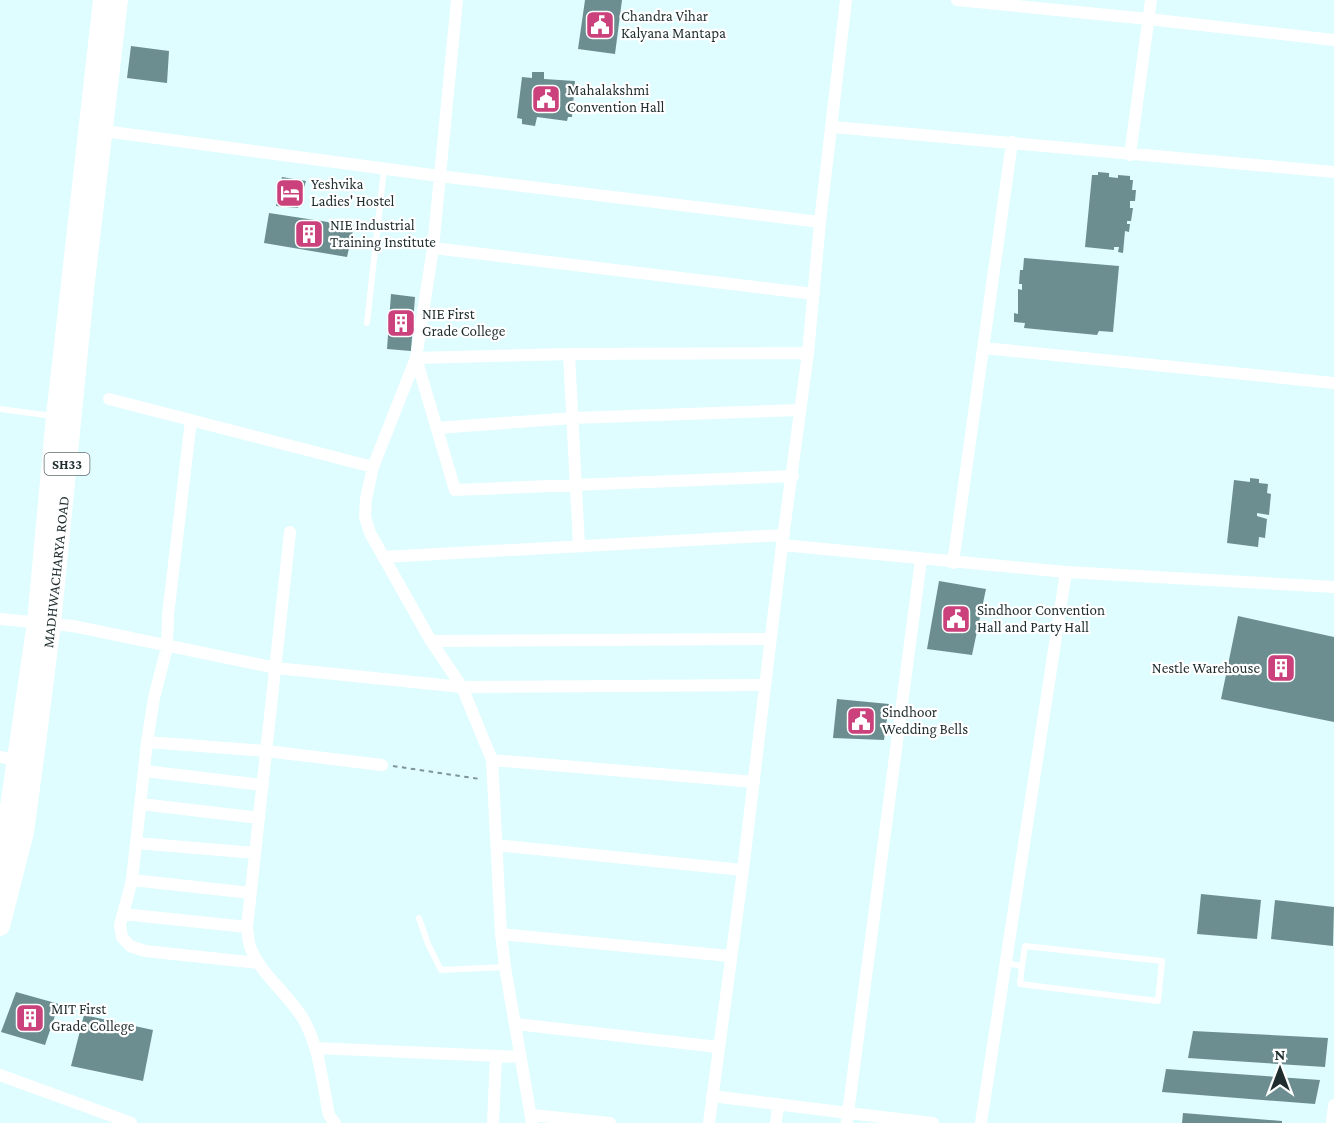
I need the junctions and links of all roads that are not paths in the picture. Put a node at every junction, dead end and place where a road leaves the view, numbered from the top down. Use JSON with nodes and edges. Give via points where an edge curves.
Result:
{"nodes":[{"id":1,"x":103,"y":0,"type":"edge"},
{"id":2,"x":118,"y":0,"type":"edge"},
{"id":3,"x":457,"y":0,"type":"edge"},
{"id":4,"x":846,"y":0,"type":"edge"},
{"id":5,"x":957,"y":0,"type":"edge"},
{"id":6,"x":1150,"y":0,"type":"edge"},
{"id":7,"x":1148,"y":19,"type":"junction"},
{"id":8,"x":1334,"y":40,"type":"edge"},
{"id":9,"x":832,"y":127,"type":"junction"},
{"id":10,"x":95,"y":130,"type":"junction"},
{"id":11,"x":1012,"y":142,"type":"junction"},
{"id":12,"x":1130,"y":155,"type":"junction"},
{"id":13,"x":384,"y":169,"type":"junction"},
{"id":14,"x":1334,"y":172,"type":"edge"},
{"id":15,"x":440,"y":176,"type":"junction"},
{"id":16,"x":820,"y":222,"type":"junction"},
{"id":17,"x":433,"y":248,"type":"junction"},
{"id":18,"x":814,"y":294,"type":"junction"},
{"id":19,"x":367,"y":323,"type":"dead end"},
{"id":20,"x":984,"y":348,"type":"junction"},
{"id":21,"x":808,"y":352,"type":"junction"},
{"id":22,"x":569,"y":354,"type":"junction"},
{"id":23,"x":416,"y":358,"type":"junction"},
{"id":24,"x":1334,"y":383,"type":"edge"},
{"id":25,"x":109,"y":399,"type":"dead end"},
{"id":26,"x":0,"y":410,"type":"edge"},
{"id":27,"x":800,"y":410,"type":"junction"},
{"id":28,"x":64,"y":417,"type":"junction"},
{"id":29,"x":573,"y":418,"type":"junction"},
{"id":30,"x":191,"y":420,"type":"junction"},
{"id":31,"x":436,"y":428,"type":"junction"},
{"id":32,"x":373,"y":467,"type":"junction"},
{"id":33,"x":793,"y":476,"type":"junction"},
{"id":34,"x":576,"y":483,"type":"junction"},
{"id":35,"x":290,"y":532,"type":"dead end"},
{"id":36,"x":783,"y":540,"type":"junction"},
{"id":37,"x":579,"y":546,"type":"junction"},
{"id":38,"x":383,"y":557,"type":"junction"},
{"id":39,"x":921,"y":560,"type":"junction"},
{"id":40,"x":953,"y":563,"type":"junction"},
{"id":41,"x":1066,"y":572,"type":"junction"},
{"id":42,"x":1334,"y":587,"type":"edge"},
{"id":43,"x":0,"y":619,"type":"edge"},
{"id":44,"x":44,"y":623,"type":"junction"},
{"id":45,"x":771,"y":639,"type":"junction"},
{"id":46,"x":431,"y":641,"type":"junction"},
{"id":47,"x":166,"y":647,"type":"junction"},
{"id":48,"x":276,"y":668,"type":"junction"},
{"id":49,"x":765,"y":685,"type":"junction"},
{"id":50,"x":462,"y":687,"type":"junction"},
{"id":51,"x":147,"y":742,"type":"junction"},
{"id":52,"x":266,"y":751,"type":"junction"},
{"id":53,"x":9,"y":759,"type":"edge"},
{"id":54,"x":492,"y":760,"type":"junction"},
{"id":55,"x":382,"y":765,"type":"road end"},
{"id":56,"x":145,"y":771,"type":"junction"},
{"id":57,"x":754,"y":782,"type":"junction"},
{"id":58,"x":263,"y":785,"type":"junction"},
{"id":59,"x":141,"y":804,"type":"junction"},
{"id":60,"x":259,"y":818,"type":"junction"},
{"id":61,"x":136,"y":843,"type":"junction"},
{"id":62,"x":496,"y":845,"type":"junction"},
{"id":63,"x":255,"y":853,"type":"junction"},
{"id":64,"x":743,"y":870,"type":"junction"},
{"id":65,"x":0,"y":875,"type":"edge"},
{"id":66,"x":132,"y":880,"type":"junction"},
{"id":67,"x":251,"y":893,"type":"junction"},
{"id":68,"x":123,"y":914,"type":"junction"},
{"id":69,"x":419,"y":918,"type":"dead end"},
{"id":70,"x":0,"y":926,"type":"edge"},
{"id":71,"x":247,"y":927,"type":"junction"},
{"id":72,"x":501,"y":934,"type":"junction"},
{"id":73,"x":730,"y":956,"type":"junction"},
{"id":74,"x":258,"y":963,"type":"junction"},
{"id":75,"x":1006,"y":963,"type":"junction"},
{"id":76,"x":1022,"y":966,"type":"junction"},
{"id":77,"x":505,"y":967,"type":"junction"},
{"id":78,"x":516,"y":1024,"type":"junction"},
{"id":79,"x":718,"y":1047,"type":"junction"},
{"id":80,"x":315,"y":1048,"type":"junction"},
{"id":81,"x":496,"y":1056,"type":"junction"},
{"id":82,"x":521,"y":1057,"type":"junction"},
{"id":83,"x":0,"y":1075,"type":"edge"},
{"id":84,"x":712,"y":1096,"type":"junction"},
{"id":85,"x":778,"y":1104,"type":"junction"},
{"id":86,"x":1334,"y":1105,"type":"edge"},
{"id":87,"x":848,"y":1118,"type":"edge"},
{"id":88,"x":532,"y":1119,"type":"edge"},
{"id":89,"x":131,"y":1123,"type":"edge"},
{"id":90,"x":335,"y":1123,"type":"edge"},
{"id":91,"x":493,"y":1123,"type":"edge"},
{"id":92,"x":610,"y":1123,"type":"edge"},
{"id":93,"x":709,"y":1123,"type":"edge"},
{"id":94,"x":776,"y":1123,"type":"edge"},
{"id":95,"x":933,"y":1123,"type":"edge"},
{"id":96,"x":981,"y":1123,"type":"edge"},
{"id":97,"x":1332,"y":1123,"type":"edge"}],
"edges":[{"from":1,"to":10,"type":"main road","name":"MADHWACHARYA ROAD"},
{"from":2,"to":10,"type":"main road","name":"MADHWACHARYA ROAD","number":"SH33"},
{"from":3,"to":15,"type":"street"},
{"from":4,"to":9,"type":"street"},
{"from":5,"to":7,"type":"street"},
{"from":6,"to":7,"type":"street"},
{"from":7,"to":8,"type":"street"},
{"from":7,"to":12,"type":"street"},
{"from":9,"to":11,"type":"street"},
{"from":9,"to":16,"type":"street"},
{"from":10,"to":13,"type":"street"},
{"from":10,"to":28,"type":"main road","name":"MADHWACHARYA ROAD","number":"SH33"},
{"from":11,"to":12,"type":"street"},
{"from":11,"to":20,"type":"street"},
{"from":12,"to":14,"type":"street"},
{"from":13,"to":15,"type":"street"},
{"from":13,"to":19,"type":"lane"},
{"from":15,"to":16,"type":"street"},
{"from":15,"to":17,"type":"street"},
{"from":16,"to":18,"type":"street"},
{"from":17,"to":18,"type":"street"},
{"from":17,"to":23,"type":"street"},
{"from":18,"to":21,"type":"street"},
{"from":20,"to":24,"type":"street"},
{"from":20,"to":40,"type":"street"},
{"from":21,"to":22,"type":"street"},
{"from":21,"to":27,"type":"street"},
{"from":22,"to":23,"type":"street"},
{"from":22,"to":29,"type":"street"},
{"from":23,"to":31,"type":"street"},
{"from":23,"to":32,"type":"street"},
{"from":25,"to":30,"type":"street"},
{"from":26,"to":28,"type":"lane"},
{"from":27,"to":29,"type":"street"},
{"from":27,"to":33,"type":"street"},
{"from":28,"to":44,"type":"main road","name":"MADHWACHARYA ROAD","number":"SH33"},
{"from":29,"to":31,"type":"street"},
{"from":29,"to":34,"type":"street"},
{"from":30,"to":32,"type":"street"},
{"from":30,"to":47,"type":"street"},
{"from":31,"to":34,"type":"street","via":[[454,490]]},
{"from":32,"to":38,"type":"street","via":[[365,517]]},
{"from":33,"to":34,"type":"street"},
{"from":33,"to":36,"type":"street"},
{"from":34,"to":37,"type":"street"},
{"from":35,"to":48,"type":"street"},
{"from":36,"to":37,"type":"street"},
{"from":36,"to":39,"type":"street"},
{"from":36,"to":45,"type":"street"},
{"from":37,"to":38,"type":"street"},
{"from":38,"to":46,"type":"street"},
{"from":39,"to":40,"type":"street"},
{"from":39,"to":87,"type":"street"},
{"from":40,"to":41,"type":"street"},
{"from":41,"to":42,"type":"street"},
{"from":41,"to":75,"type":"street"},
{"from":43,"to":44,"type":"street"},
{"from":44,"to":47,"type":"street"},
{"from":44,"to":53,"type":"main road","name":"MADHWACHARYA ROAD"},
{"from":44,"to":70,"type":"main road","name":"MADHWACHARYA ROAD","number":"SH33","via":[[24,832]]},
{"from":45,"to":46,"type":"street"},
{"from":45,"to":49,"type":"street"},
{"from":46,"to":50,"type":"street"},
{"from":47,"to":48,"type":"street"},
{"from":47,"to":51,"type":"street"},
{"from":48,"to":50,"type":"street"},
{"from":48,"to":52,"type":"street"},
{"from":49,"to":50,"type":"street"},
{"from":49,"to":57,"type":"street"},
{"from":50,"to":54,"type":"street"},
{"from":51,"to":52,"type":"street"},
{"from":51,"to":56,"type":"street"},
{"from":52,"to":55,"type":"street"},
{"from":52,"to":58,"type":"street"},
{"from":53,"to":65,"type":"main road","name":"MADHWACHARYA ROAD"},
{"from":54,"to":57,"type":"street"},
{"from":54,"to":62,"type":"street"},
{"from":56,"to":58,"type":"street"},
{"from":56,"to":59,"type":"street"},
{"from":57,"to":64,"type":"street"},
{"from":58,"to":60,"type":"street"},
{"from":59,"to":60,"type":"street"},
{"from":59,"to":61,"type":"street"},
{"from":60,"to":63,"type":"street"},
{"from":61,"to":63,"type":"street"},
{"from":61,"to":66,"type":"street"},
{"from":62,"to":64,"type":"street"},
{"from":62,"to":72,"type":"street"},
{"from":63,"to":67,"type":"street"},
{"from":64,"to":73,"type":"street"},
{"from":66,"to":67,"type":"street"},
{"from":66,"to":68,"type":"street"},
{"from":67,"to":71,"type":"street"},
{"from":68,"to":71,"type":"street"},
{"from":68,"to":74,"type":"street","via":[[122,937],[130,946]]},
{"from":69,"to":77,"type":"lane","via":[[441,970]]},
{"from":71,"to":74,"type":"street","via":[[249,947]]},
{"from":72,"to":73,"type":"street"},
{"from":72,"to":77,"type":"street"},
{"from":73,"to":79,"type":"street"},
{"from":74,"to":80,"type":"street","via":[[292,1003]]},
{"from":75,"to":76,"type":"lane"},
{"from":75,"to":96,"type":"street"},
{"from":76,"to":76,"type":"lane","via":[[1025,946],[1162,961],[1158,1001],[1020,984]]},
{"from":77,"to":78,"type":"street"},
{"from":78,"to":79,"type":"street"},
{"from":78,"to":82,"type":"street"},
{"from":79,"to":84,"type":"street"},
{"from":80,"to":81,"type":"street"},
{"from":80,"to":90,"type":"street","via":[[329,1115]]},
{"from":81,"to":82,"type":"street"},
{"from":81,"to":91,"type":"street"},
{"from":82,"to":88,"type":"street"},
{"from":83,"to":89,"type":"street"},
{"from":84,"to":85,"type":"street"},
{"from":84,"to":93,"type":"street"},
{"from":85,"to":87,"type":"street"},
{"from":85,"to":94,"type":"street"},
{"from":86,"to":97,"type":"street"},
{"from":87,"to":95,"type":"street"},
{"from":88,"to":92,"type":"street"}]}
